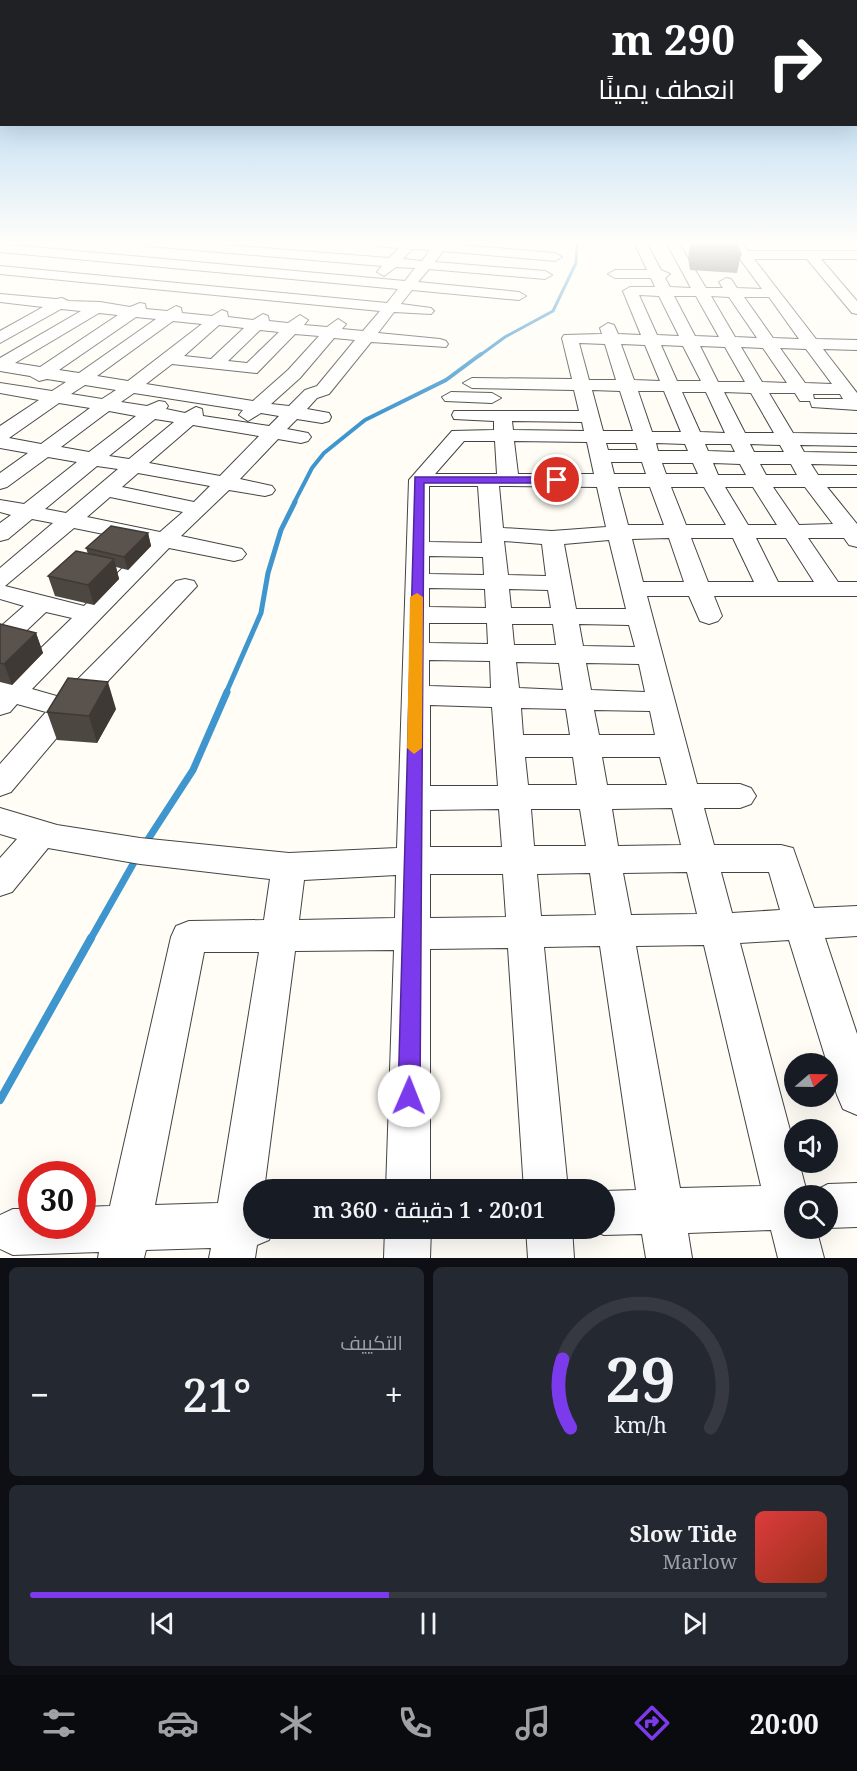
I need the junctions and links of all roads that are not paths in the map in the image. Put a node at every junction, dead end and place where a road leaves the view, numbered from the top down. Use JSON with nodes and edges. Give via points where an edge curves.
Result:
{"nodes":[{"id":1,"x":21,"y":301,"type":"edge"},
{"id":2,"x":29,"y":301,"type":"edge"},
{"id":3,"x":64,"y":301,"type":"edge"},
{"id":4,"x":108,"y":301,"type":"edge"},
{"id":5,"x":149,"y":301,"type":"edge"},
{"id":6,"x":188,"y":301,"type":"edge"},
{"id":7,"x":238,"y":301,"type":"edge"},
{"id":8,"x":282,"y":301,"type":"edge"},
{"id":9,"x":316,"y":301,"type":"edge"},
{"id":10,"x":319,"y":301,"type":"junction"},
{"id":11,"x":359,"y":301,"type":"edge"},
{"id":12,"x":396,"y":301,"type":"edge"},
{"id":13,"x":434,"y":301,"type":"edge"},
{"id":14,"x":634,"y":301,"type":"edge"},
{"id":15,"x":641,"y":301,"type":"edge"},
{"id":16,"x":669,"y":301,"type":"edge"},
{"id":17,"x":706,"y":301,"type":"edge"},
{"id":18,"x":739,"y":301,"type":"edge"},
{"id":19,"x":779,"y":301,"type":"edge"},
{"id":20,"x":59,"y":304,"type":"junction"},
{"id":21,"x":781,"y":304,"type":"junction"},
{"id":22,"x":355,"y":305,"type":"junction"},
{"id":23,"x":96,"y":308,"type":"junction"},
{"id":24,"x":390,"y":308,"type":"junction"},
{"id":25,"x":745,"y":310,"type":"junction"},
{"id":26,"x":426,"y":311,"type":"junction"},
{"id":27,"x":0,"y":312,"type":"edge"},
{"id":28,"x":133,"y":312,"type":"junction"},
{"id":29,"x":169,"y":316,"type":"junction"},
{"id":30,"x":214,"y":321,"type":"junction"},
{"id":31,"x":256,"y":325,"type":"junction"},
{"id":32,"x":414,"y":326,"type":"dead end"},
{"id":33,"x":292,"y":329,"type":"junction"},
{"id":34,"x":800,"y":329,"type":"junction"},
{"id":35,"x":723,"y":330,"type":"junction"},
{"id":36,"x":4,"y":333,"type":"edge"},
{"id":37,"x":330,"y":333,"type":"junction"},
{"id":38,"x":49,"y":336,"type":"junction"},
{"id":39,"x":366,"y":337,"type":"junction"},
{"id":40,"x":93,"y":342,"type":"junction"},
{"id":41,"x":440,"y":344,"type":"dead end"},
{"id":42,"x":691,"y":344,"type":"junction"},
{"id":43,"x":768,"y":344,"type":"junction"},
{"id":44,"x":812,"y":345,"type":"junction"},
{"id":45,"x":857,"y":345,"type":"edge"},
{"id":46,"x":130,"y":346,"type":"junction"},
{"id":47,"x":655,"y":350,"type":"junction"},
{"id":48,"x":168,"y":359,"type":"junction"},
{"id":49,"x":620,"y":363,"type":"junction"},
{"id":50,"x":214,"y":365,"type":"junction"},
{"id":51,"x":0,"y":366,"type":"edge"},
{"id":52,"x":494,"y":368,"type":"dead end"},
{"id":53,"x":788,"y":372,"type":"junction"},
{"id":54,"x":44,"y":373,"type":"junction"},
{"id":55,"x":833,"y":373,"type":"junction"},
{"id":56,"x":82,"y":379,"type":"junction"},
{"id":57,"x":472,"y":383,"type":"dead end"},
{"id":58,"x":131,"y":387,"type":"junction"},
{"id":59,"x":8,"y":389,"type":"edge"},
{"id":60,"x":845,"y":389,"type":"junction"},
{"id":61,"x":542,"y":392,"type":"junction"},
{"id":62,"x":175,"y":394,"type":"junction"},
{"id":63,"x":761,"y":395,"type":"junction"},
{"id":64,"x":804,"y":395,"type":"junction"},
{"id":65,"x":56,"y":397,"type":"junction"},
{"id":66,"x":451,"y":398,"type":"dead end"},
{"id":67,"x":211,"y":400,"type":"junction"},
{"id":68,"x":0,"y":401,"type":"edge"},
{"id":69,"x":589,"y":403,"type":"junction"},
{"id":70,"x":105,"y":405,"type":"junction"},
{"id":71,"x":857,"y":405,"type":"edge"},
{"id":72,"x":258,"y":407,"type":"junction"},
{"id":73,"x":151,"y":413,"type":"junction"},
{"id":74,"x":294,"y":413,"type":"junction"},
{"id":75,"x":461,"y":415,"type":"dead end"},
{"id":76,"x":322,"y":417,"type":"dead end"},
{"id":77,"x":189,"y":419,"type":"junction"},
{"id":78,"x":234,"y":426,"type":"junction"},
{"id":79,"x":503,"y":426,"type":"junction"},
{"id":80,"x":274,"y":433,"type":"junction"},
{"id":81,"x":0,"y":435,"type":"edge"},
{"id":82,"x":550,"y":436,"type":"junction"},
{"id":83,"x":301,"y":437,"type":"dead end"},
{"id":84,"x":693,"y":438,"type":"junction"},
{"id":85,"x":738,"y":439,"type":"junction"},
{"id":86,"x":787,"y":439,"type":"junction"},
{"id":87,"x":835,"y":440,"type":"junction"},
{"id":88,"x":857,"y":440,"type":"edge"},
{"id":89,"x":0,"y":442,"type":"edge"},
{"id":90,"x":647,"y":447,"type":"junction"},
{"id":91,"x":44,"y":451,"type":"junction"},
{"id":92,"x":700,"y":457,"type":"junction"},
{"id":93,"x":748,"y":458,"type":"junction"},
{"id":94,"x":798,"y":458,"type":"junction"},
{"id":95,"x":93,"y":459,"type":"junction"},
{"id":96,"x":854,"y":463,"type":"edge"},
{"id":97,"x":134,"y":466,"type":"junction"},
{"id":98,"x":4,"y":476,"type":"edge"},
{"id":99,"x":419,"y":480,"type":"junction"},
{"id":100,"x":498,"y":480,"type":"junction"},
{"id":101,"x":557,"y":480,"type":"junction"},
{"id":102,"x":658,"y":480,"type":"junction"},
{"id":103,"x":224,"y":481,"type":"junction"},
{"id":104,"x":711,"y":481,"type":"junction"},
{"id":105,"x":759,"y":481,"type":"junction"},
{"id":106,"x":811,"y":481,"type":"junction"},
{"id":107,"x":857,"y":481,"type":"edge"},
{"id":108,"x":105,"y":490,"type":"junction"},
{"id":109,"x":265,"y":490,"type":"dead end"},
{"id":110,"x":0,"y":506,"type":"edge"},
{"id":111,"x":199,"y":509,"type":"junction"},
{"id":112,"x":28,"y":512,"type":"junction"},
{"id":113,"x":70,"y":520,"type":"junction"},
{"id":114,"x":677,"y":531,"type":"junction"},
{"id":115,"x":741,"y":531,"type":"junction"},
{"id":116,"x":795,"y":531,"type":"junction"},
{"id":117,"x":621,"y":532,"type":"junction"},
{"id":118,"x":0,"y":534,"type":"edge"},
{"id":119,"x":855,"y":534,"type":"edge"},
{"id":120,"x":552,"y":538,"type":"junction"},
{"id":121,"x":164,"y":540,"type":"junction"},
{"id":122,"x":493,"y":542,"type":"junction"},
{"id":123,"x":417,"y":549,"type":"junction"},
{"id":124,"x":234,"y":554,"type":"dead end"},
{"id":125,"x":0,"y":580,"type":"edge"},
{"id":126,"x":417,"y":580,"type":"junction"},
{"id":127,"x":496,"y":582,"type":"junction"},
{"id":128,"x":559,"y":583,"type":"junction"},
{"id":129,"x":185,"y":586,"type":"dead end"},
{"id":130,"x":699,"y":589,"type":"junction"},
{"id":131,"x":770,"y":589,"type":"junction"},
{"id":132,"x":831,"y":589,"type":"junction"},
{"id":133,"x":857,"y":589,"type":"edge"},
{"id":134,"x":0,"y":592,"type":"edge"},
{"id":135,"x":41,"y":603,"type":"junction"},
{"id":136,"x":638,"y":603,"type":"junction"},
{"id":137,"x":89,"y":615,"type":"junction"},
{"id":138,"x":417,"y":615,"type":"junction"},
{"id":139,"x":499,"y":615,"type":"junction"},
{"id":140,"x":564,"y":616,"type":"junction"},
{"id":141,"x":709,"y":616,"type":"dead end"},
{"id":142,"x":0,"y":641,"type":"edge"},
{"id":143,"x":416,"y":651,"type":"junction"},
{"id":144,"x":502,"y":653,"type":"junction"},
{"id":145,"x":571,"y":654,"type":"junction"},
{"id":146,"x":651,"y":656,"type":"junction"},
{"id":147,"x":415,"y":695,"type":"junction"},
{"id":148,"x":4,"y":696,"type":"edge"},
{"id":149,"x":506,"y":697,"type":"junction"},
{"id":150,"x":578,"y":700,"type":"junction"},
{"id":151,"x":663,"y":702,"type":"junction"},
{"id":152,"x":66,"y":708,"type":"junction"},
{"id":153,"x":510,"y":746,"type":"junction"},
{"id":154,"x":586,"y":746,"type":"junction"},
{"id":155,"x":674,"y":746,"type":"junction"},
{"id":156,"x":0,"y":784,"type":"edge"},
{"id":157,"x":686,"y":796,"type":"junction"},
{"id":158,"x":740,"y":796,"type":"dead end"},
{"id":159,"x":594,"y":797,"type":"junction"},
{"id":160,"x":414,"y":798,"type":"junction"},
{"id":161,"x":514,"y":798,"type":"junction"},
{"id":162,"x":0,"y":821,"type":"edge"},
{"id":163,"x":41,"y":833,"type":"junction"},
{"id":164,"x":702,"y":858,"type":"junction"},
{"id":165,"x":604,"y":859,"type":"junction"},
{"id":166,"x":519,"y":860,"type":"junction"},
{"id":167,"x":413,"y":861,"type":"junction"},
{"id":168,"x":289,"y":867,"type":"junction"},
{"id":169,"x":0,"y":882,"type":"edge"},
{"id":170,"x":857,"y":921,"type":"edge"},
{"id":171,"x":803,"y":924,"type":"junction"},
{"id":172,"x":719,"y":929,"type":"junction"},
{"id":173,"x":615,"y":930,"type":"junction"},
{"id":174,"x":524,"y":931,"type":"junction"},
{"id":175,"x":412,"y":932,"type":"junction"},
{"id":176,"x":279,"y":935,"type":"junction"},
{"id":177,"x":857,"y":1095,"type":"edge"},
{"id":178,"x":408,"y":1179,"type":"edge"},
{"id":179,"x":545,"y":1179,"type":"edge"},
{"id":180,"x":797,"y":1185,"type":"edge"},
{"id":181,"x":857,"y":1205,"type":"edge"},
{"id":182,"x":838,"y":1206,"type":"edge"},
{"id":183,"x":784,"y":1208,"type":"edge"},
{"id":184,"x":661,"y":1211,"type":"junction"},
{"id":185,"x":615,"y":1213,"type":"edge"},
{"id":186,"x":13,"y":1232,"type":"dead end"},
{"id":187,"x":241,"y":1236,"type":"edge"},
{"id":188,"x":408,"y":1239,"type":"edge"},
{"id":189,"x":550,"y":1239,"type":"edge"},
{"id":190,"x":802,"y":1239,"type":"edge"},
{"id":191,"x":124,"y":1243,"type":"edge"},
{"id":192,"x":407,"y":1258,"type":"edge"},
{"id":193,"x":551,"y":1258,"type":"edge"},
{"id":194,"x":669,"y":1258,"type":"edge"},
{"id":195,"x":801,"y":1258,"type":"edge"}],
"edges":[{"from":1,"to":27,"type":"street"},
{"from":2,"to":20,"type":"street"},
{"from":3,"to":20,"type":"street"},
{"from":4,"to":23,"type":"street"},
{"from":5,"to":28,"type":"street"},
{"from":6,"to":29,"type":"street"},
{"from":7,"to":30,"type":"street"},
{"from":8,"to":31,"type":"street"},
{"from":9,"to":10,"type":"street"},
{"from":10,"to":22,"type":"street"},
{"from":10,"to":33,"type":"street"},
{"from":11,"to":22,"type":"street"},
{"from":12,"to":24,"type":"street"},
{"from":13,"to":26,"type":"street"},
{"from":14,"to":47,"type":"street"},
{"from":15,"to":42,"type":"street"},
{"from":16,"to":42,"type":"street"},
{"from":17,"to":35,"type":"street"},
{"from":18,"to":25,"type":"street"},
{"from":19,"to":21,"type":"street"},
{"from":20,"to":23,"type":"street"},
{"from":20,"to":36,"type":"street"},
{"from":21,"to":25,"type":"street"},
{"from":21,"to":25,"type":"street"},
{"from":21,"to":34,"type":"street"},
{"from":22,"to":24,"type":"street"},
{"from":22,"to":37,"type":"street"},
{"from":23,"to":28,"type":"street"},
{"from":23,"to":38,"type":"street"},
{"from":24,"to":26,"type":"street"},
{"from":24,"to":39,"type":"street"},
{"from":25,"to":34,"type":"street"},
{"from":25,"to":35,"type":"street"},
{"from":25,"to":35,"type":"street"},
{"from":25,"to":43,"type":"street"},
{"from":26,"to":32,"type":"street"},
{"from":28,"to":29,"type":"street"},
{"from":28,"to":40,"type":"street"},
{"from":29,"to":30,"type":"street"},
{"from":29,"to":46,"type":"street"},
{"from":30,"to":31,"type":"street"},
{"from":30,"to":48,"type":"street"},
{"from":31,"to":33,"type":"street"},
{"from":31,"to":50,"type":"street"},
{"from":33,"to":37,"type":"street"},
{"from":33,"to":50,"type":"street","via":[[251,369]]},
{"from":34,"to":44,"type":"street"},
{"from":35,"to":42,"type":"street"},
{"from":35,"to":42,"type":"street"},
{"from":35,"to":42,"type":"street"},
{"from":35,"to":42,"type":"street"},
{"from":35,"to":43,"type":"street"},
{"from":35,"to":53,"type":"street"},
{"from":35,"to":63,"type":"street"},
{"from":36,"to":38,"type":"street"},
{"from":37,"to":39,"type":"street"},
{"from":37,"to":72,"type":"street"},
{"from":38,"to":40,"type":"street"},
{"from":38,"to":51,"type":"street"},
{"from":39,"to":41,"type":"street"},
{"from":39,"to":74,"type":"street","via":[[323,390],[311,394]]},
{"from":40,"to":46,"type":"street"},
{"from":40,"to":54,"type":"street"},
{"from":42,"to":47,"type":"street"},
{"from":42,"to":47,"type":"street"},
{"from":42,"to":47,"type":"street"},
{"from":42,"to":47,"type":"street"},
{"from":42,"to":63,"type":"street"},
{"from":42,"to":85,"type":"street"},
{"from":43,"to":44,"type":"street"},
{"from":43,"to":53,"type":"street"},
{"from":44,"to":45,"type":"street"},
{"from":44,"to":55,"type":"street"},
{"from":46,"to":56,"type":"street"},
{"from":47,"to":49,"type":"street"},
{"from":47,"to":49,"type":"street"},
{"from":47,"to":49,"type":"street"},
{"from":47,"to":84,"type":"street"},
{"from":48,"to":50,"type":"street"},
{"from":48,"to":58,"type":"street"},
{"from":49,"to":69,"type":"street"},
{"from":49,"to":69,"type":"street"},
{"from":49,"to":69,"type":"street"},
{"from":49,"to":90,"type":"street"},
{"from":51,"to":54,"type":"street"},
{"from":52,"to":61,"type":"street"},
{"from":53,"to":55,"type":"street"},
{"from":53,"to":64,"type":"street"},
{"from":54,"to":56,"type":"street"},
{"from":54,"to":59,"type":"street"},
{"from":55,"to":60,"type":"street"},
{"from":56,"to":58,"type":"street"},
{"from":56,"to":65,"type":"street"},
{"from":57,"to":61,"type":"street"},
{"from":58,"to":62,"type":"street"},
{"from":58,"to":70,"type":"street"},
{"from":59,"to":65,"type":"street"},
{"from":59,"to":68,"type":"street"},
{"from":60,"to":64,"type":"street"},
{"from":60,"to":71,"type":"street"},
{"from":61,"to":66,"type":"street"},
{"from":61,"to":69,"type":"street"},
{"from":61,"to":69,"type":"street"},
{"from":61,"to":79,"type":"street"},
{"from":61,"to":82,"type":"street"},
{"from":62,"to":67,"type":"street"},
{"from":62,"to":73,"type":"street"},
{"from":63,"to":64,"type":"street"},
{"from":63,"to":86,"type":"street"},
{"from":64,"to":71,"type":"street"},
{"from":64,"to":87,"type":"street"},
{"from":65,"to":70,"type":"street"},
{"from":65,"to":81,"type":"street"},
{"from":67,"to":72,"type":"street"},
{"from":67,"to":77,"type":"street"},
{"from":69,"to":82,"type":"street"},
{"from":69,"to":90,"type":"street"},
{"from":69,"to":101,"type":"street"},
{"from":69,"to":102,"type":"street"},
{"from":69,"to":117,"type":"street"},
{"from":70,"to":73,"type":"street"},
{"from":70,"to":91,"type":"street"},
{"from":72,"to":74,"type":"street"},
{"from":72,"to":78,"type":"street"},
{"from":73,"to":77,"type":"street"},
{"from":73,"to":95,"type":"street"},
{"from":74,"to":76,"type":"street"},
{"from":74,"to":80,"type":"street"},
{"from":75,"to":79,"type":"street"},
{"from":77,"to":78,"type":"street"},
{"from":77,"to":97,"type":"street"},
{"from":78,"to":80,"type":"street"},
{"from":79,"to":82,"type":"street"},
{"from":79,"to":99,"type":"street","via":[[459,435]]},
{"from":79,"to":100,"type":"street"},
{"from":80,"to":83,"type":"street"},
{"from":80,"to":103,"type":"street"},
{"from":82,"to":101,"type":"street"},
{"from":84,"to":85,"type":"street"},
{"from":84,"to":90,"type":"street"},
{"from":84,"to":92,"type":"street"},
{"from":85,"to":86,"type":"street"},
{"from":85,"to":93,"type":"street"},
{"from":86,"to":87,"type":"street"},
{"from":86,"to":94,"type":"street"},
{"from":87,"to":88,"type":"street"},
{"from":87,"to":96,"type":"street"},
{"from":89,"to":91,"type":"street"},
{"from":90,"to":92,"type":"street"},
{"from":90,"to":102,"type":"street"},
{"from":91,"to":95,"type":"street"},
{"from":91,"to":98,"type":"street"},
{"from":92,"to":93,"type":"street"},
{"from":92,"to":104,"type":"street"},
{"from":93,"to":94,"type":"street"},
{"from":93,"to":105,"type":"street"},
{"from":94,"to":96,"type":"street"},
{"from":94,"to":106,"type":"street"},
{"from":95,"to":97,"type":"street"},
{"from":95,"to":112,"type":"street"},
{"from":97,"to":103,"type":"street"},
{"from":97,"to":108,"type":"street"},
{"from":99,"to":100,"type":"street"},
{"from":99,"to":123,"type":"street"},
{"from":100,"to":101,"type":"street"},
{"from":100,"to":122,"type":"street"},
{"from":102,"to":104,"type":"street"},
{"from":102,"to":114,"type":"street"},
{"from":103,"to":109,"type":"street"},
{"from":103,"to":111,"type":"street"},
{"from":104,"to":105,"type":"street"},
{"from":104,"to":115,"type":"street"},
{"from":105,"to":106,"type":"street"},
{"from":105,"to":116,"type":"street"},
{"from":106,"to":107,"type":"street"},
{"from":106,"to":119,"type":"street"},
{"from":108,"to":111,"type":"street"},
{"from":108,"to":113,"type":"street"},
{"from":110,"to":112,"type":"street"},
{"from":111,"to":121,"type":"street"},
{"from":112,"to":113,"type":"street"},
{"from":112,"to":118,"type":"street"},
{"from":113,"to":121,"type":"street"},
{"from":113,"to":125,"type":"street"},
{"from":114,"to":115,"type":"street"},
{"from":114,"to":117,"type":"street"},
{"from":114,"to":130,"type":"street"},
{"from":115,"to":116,"type":"street"},
{"from":115,"to":131,"type":"street"},
{"from":116,"to":119,"type":"street"},
{"from":116,"to":132,"type":"street"},
{"from":117,"to":120,"type":"street"},
{"from":117,"to":136,"type":"street"},
{"from":120,"to":122,"type":"street"},
{"from":120,"to":128,"type":"street"},
{"from":121,"to":124,"type":"street"},
{"from":121,"to":137,"type":"street"},
{"from":122,"to":123,"type":"street"},
{"from":122,"to":127,"type":"street"},
{"from":123,"to":126,"type":"street"},
{"from":126,"to":127,"type":"street"},
{"from":126,"to":138,"type":"street"},
{"from":127,"to":128,"type":"street"},
{"from":127,"to":139,"type":"street"},
{"from":128,"to":140,"type":"street"},
{"from":129,"to":152,"type":"street"},
{"from":130,"to":131,"type":"street"},
{"from":130,"to":136,"type":"street"},
{"from":130,"to":141,"type":"street"},
{"from":131,"to":132,"type":"street"},
{"from":132,"to":133,"type":"street"},
{"from":134,"to":135,"type":"street"},
{"from":135,"to":137,"type":"street"},
{"from":135,"to":142,"type":"street"},
{"from":136,"to":140,"type":"street"},
{"from":136,"to":146,"type":"street"},
{"from":137,"to":148,"type":"street"},
{"from":138,"to":139,"type":"street"},
{"from":138,"to":143,"type":"street"},
{"from":139,"to":140,"type":"street"},
{"from":139,"to":144,"type":"street"},
{"from":140,"to":145,"type":"street"},
{"from":143,"to":144,"type":"street"},
{"from":143,"to":147,"type":"street"},
{"from":144,"to":145,"type":"street"},
{"from":144,"to":149,"type":"street"},
{"from":145,"to":146,"type":"street"},
{"from":145,"to":150,"type":"street"},
{"from":146,"to":151,"type":"street"},
{"from":147,"to":149,"type":"street"},
{"from":147,"to":160,"type":"street"},
{"from":148,"to":152,"type":"street"},
{"from":149,"to":150,"type":"street"},
{"from":149,"to":153,"type":"street"},
{"from":150,"to":151,"type":"street"},
{"from":150,"to":154,"type":"street"},
{"from":151,"to":155,"type":"street"},
{"from":152,"to":156,"type":"street"},
{"from":153,"to":154,"type":"street"},
{"from":153,"to":161,"type":"street"},
{"from":154,"to":155,"type":"street"},
{"from":154,"to":159,"type":"street"},
{"from":155,"to":157,"type":"street"},
{"from":157,"to":158,"type":"street"},
{"from":157,"to":159,"type":"street"},
{"from":157,"to":164,"type":"street"},
{"from":159,"to":161,"type":"street"},
{"from":159,"to":165,"type":"street"},
{"from":160,"to":161,"type":"street"},
{"from":160,"to":167,"type":"street"},
{"from":161,"to":166,"type":"street"},
{"from":162,"to":163,"type":"street"},
{"from":163,"to":168,"type":"street","via":[[140,851]]},
{"from":163,"to":169,"type":"street"},
{"from":164,"to":165,"type":"street"},
{"from":164,"to":171,"type":"street","via":[[781,858]]},
{"from":164,"to":172,"type":"street"},
{"from":165,"to":166,"type":"street"},
{"from":165,"to":173,"type":"street"},
{"from":166,"to":167,"type":"street"},
{"from":166,"to":174,"type":"street"},
{"from":167,"to":168,"type":"street"},
{"from":167,"to":175,"type":"street"},
{"from":168,"to":176,"type":"street"},
{"from":170,"to":171,"type":"street"},
{"from":171,"to":172,"type":"street"},
{"from":171,"to":177,"type":"street"},
{"from":172,"to":173,"type":"street"},
{"from":172,"to":180,"type":"street"},
{"from":173,"to":174,"type":"street"},
{"from":173,"to":184,"type":"street"},
{"from":174,"to":175,"type":"street"},
{"from":174,"to":179,"type":"street"},
{"from":175,"to":176,"type":"street"},
{"from":175,"to":178,"type":"street"},
{"from":176,"to":187,"type":"street"},
{"from":176,"to":191,"type":"street","via":[[189,937]]},
{"from":181,"to":182,"type":"street"},
{"from":183,"to":184,"type":"street"},
{"from":184,"to":185,"type":"street"},
{"from":184,"to":194,"type":"street"},
{"from":186,"to":191,"type":"street"},
{"from":187,"to":191,"type":"street"},
{"from":188,"to":192,"type":"street"},
{"from":189,"to":193,"type":"street"},
{"from":190,"to":195,"type":"street"}]}
